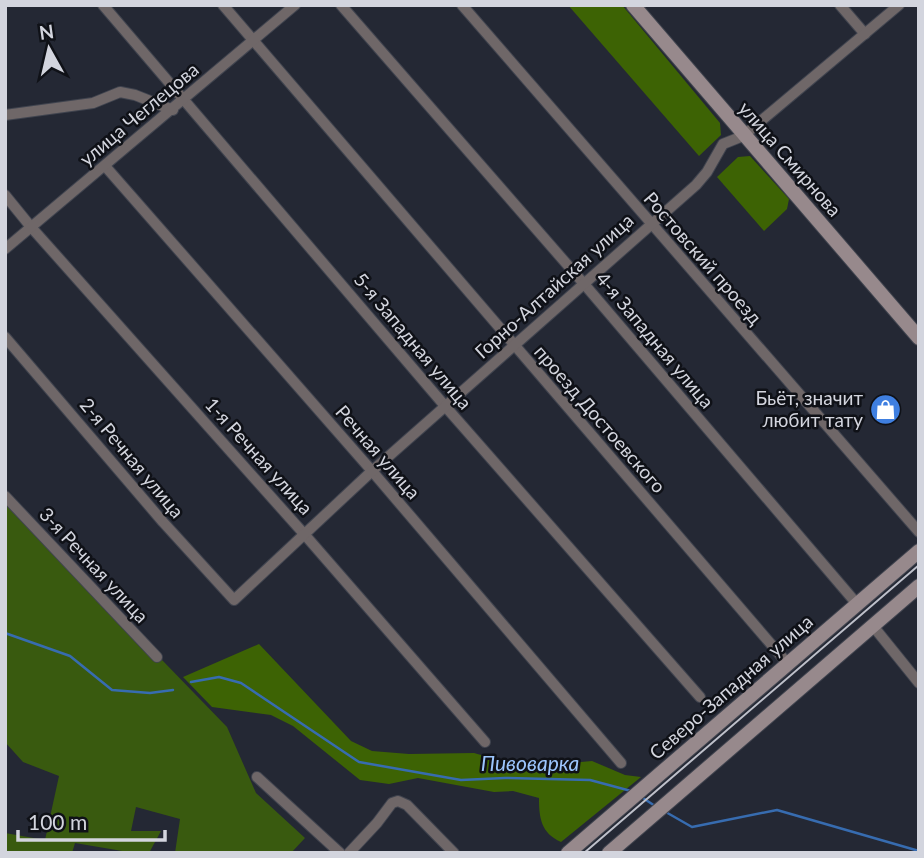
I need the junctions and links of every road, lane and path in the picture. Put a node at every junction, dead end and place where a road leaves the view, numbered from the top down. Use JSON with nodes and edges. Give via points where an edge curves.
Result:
{"nodes":[{"id":1,"x":103,"y":5,"type":"edge"},
{"id":2,"x":223,"y":5,"type":"edge"},
{"id":3,"x":295,"y":5,"type":"edge"},
{"id":4,"x":341,"y":5,"type":"edge"},
{"id":5,"x":462,"y":5,"type":"edge"},
{"id":6,"x":633,"y":5,"type":"edge"},
{"id":7,"x":840,"y":5,"type":"edge"},
{"id":8,"x":899,"y":5,"type":"edge"},
{"id":9,"x":865,"y":34,"type":"junction"},
{"id":10,"x":254,"y":42,"type":"junction"},
{"id":11,"x":184,"y":99,"type":"junction"},
{"id":12,"x":173,"y":110,"type":"junction"},
{"id":13,"x":5,"y":115,"type":"edge"},
{"id":14,"x":743,"y":136,"type":"junction"},
{"id":15,"x":106,"y":166,"type":"junction"},
{"id":16,"x":5,"y":195,"type":"edge"},
{"id":17,"x":650,"y":224,"type":"junction"},
{"id":18,"x":31,"y":227,"type":"junction"},
{"id":19,"x":5,"y":249,"type":"edge"},
{"id":20,"x":585,"y":285,"type":"junction"},
{"id":21,"x":5,"y":337,"type":"edge"},
{"id":22,"x":919,"y":338,"type":"edge"},
{"id":23,"x":515,"y":346,"type":"junction"},
{"id":24,"x":446,"y":406,"type":"junction"},
{"id":25,"x":372,"y":471,"type":"junction"},
{"id":26,"x":5,"y":496,"type":"edge"},
{"id":27,"x":919,"y":532,"type":"edge"},
{"id":28,"x":305,"y":534,"type":"junction"},
{"id":29,"x":919,"y":551,"type":"edge"},
{"id":30,"x":919,"y":586,"type":"edge"},
{"id":31,"x":234,"y":600,"type":"joint"},
{"id":32,"x":857,"y":604,"type":"junction"},
{"id":33,"x":873,"y":626,"type":"junction"},
{"id":34,"x":157,"y":657,"type":"dead end"},
{"id":35,"x":788,"y":664,"type":"junction"},
{"id":36,"x":919,"y":684,"type":"edge"},
{"id":37,"x":700,"y":696,"type":"dead end"},
{"id":38,"x":485,"y":742,"type":"dead end"},
{"id":39,"x":621,"y":762,"type":"dead end"},
{"id":40,"x":257,"y":777,"type":"dead end"},
{"id":41,"x":340,"y":853,"type":"edge"},
{"id":42,"x":349,"y":853,"type":"edge"},
{"id":43,"x":454,"y":853,"type":"edge"},
{"id":44,"x":568,"y":853,"type":"edge"},
{"id":45,"x":609,"y":853,"type":"edge"}],
"edges":[{"from":1,"to":11,"type":"street","name":"5-я Западная улица"},
{"from":2,"to":10,"type":"street","name":"проезд Достоевского"},
{"from":3,"to":10,"type":"street","name":"улица Чеглецова"},
{"from":4,"to":20,"type":"street","name":"4-я Западная улица"},
{"from":5,"to":17,"type":"street","name":"Ростовский проезд"},
{"from":6,"to":14,"type":"main road","name":"улица Смирнова"},
{"from":7,"to":9,"type":"street"},
{"from":8,"to":9,"type":"street","name":"Горно-Алтайская улица"},
{"from":9,"to":14,"type":"street","name":"Горно-Алтайская улица"},
{"from":10,"to":11,"type":"street","name":"улица Чеглецова"},
{"from":10,"to":23,"type":"street","name":"проезд Достоевского"},
{"from":11,"to":12,"type":"street","name":"улица Чеглецова"},
{"from":11,"to":24,"type":"street","name":"5-я Западная улица"},
{"from":12,"to":13,"type":"street","via":[[120,92],[93,103]]},
{"from":12,"to":15,"type":"street","name":"улица Чеглецова"},
{"from":14,"to":17,"type":"street","name":"Горно-Алтайская улица","via":[[723,144],[696,185]]},
{"from":14,"to":22,"type":"main road","name":"улица Смирнова"},
{"from":15,"to":18,"type":"street","name":"улица Чеглецова"},
{"from":15,"to":25,"type":"street","name":"Речная улица"},
{"from":16,"to":18,"type":"street","name":"1-я Речная улица"},
{"from":17,"to":20,"type":"street","name":"Горно-Алтайская улица"},
{"from":17,"to":27,"type":"street","name":"Ростовский проезд"},
{"from":18,"to":19,"type":"street","name":"улица Чеглецова"},
{"from":18,"to":28,"type":"street","name":"1-я Речная улица"},
{"from":20,"to":23,"type":"street","name":"Горно-Алтайская улица"},
{"from":20,"to":32,"type":"street","name":"4-я Западная улица"},
{"from":21,"to":31,"type":"street","name":"2-я Речная улица"},
{"from":23,"to":24,"type":"street","name":"Горно-Алтайская улица"},
{"from":23,"to":35,"type":"street","name":"проезд Достоевского"},
{"from":24,"to":25,"type":"street","name":"Горно-Алтайская улица"},
{"from":24,"to":37,"type":"street","name":"5-я Западная улица"},
{"from":25,"to":28,"type":"street","name":"Горно-Алтайская улица"},
{"from":25,"to":39,"type":"street","name":"Речная улица"},
{"from":26,"to":34,"type":"street","name":"3-я Речная улица"},
{"from":28,"to":31,"type":"street","name":"Горно-Алтайская улица"},
{"from":28,"to":38,"type":"street","name":"1-я Речная улица"},
{"from":29,"to":32,"type":"main road","name":"Северо-Западная улица"},
{"from":30,"to":33,"type":"main road"},
{"from":32,"to":35,"type":"main road","name":"Северо-Западная улица"},
{"from":33,"to":36,"type":"street"},
{"from":33,"to":45,"type":"main road"},
{"from":35,"to":44,"type":"main road","name":"Северо-Западная улица"},
{"from":40,"to":41,"type":"street"},
{"from":42,"to":43,"type":"street","via":[[398,801]]}]}
